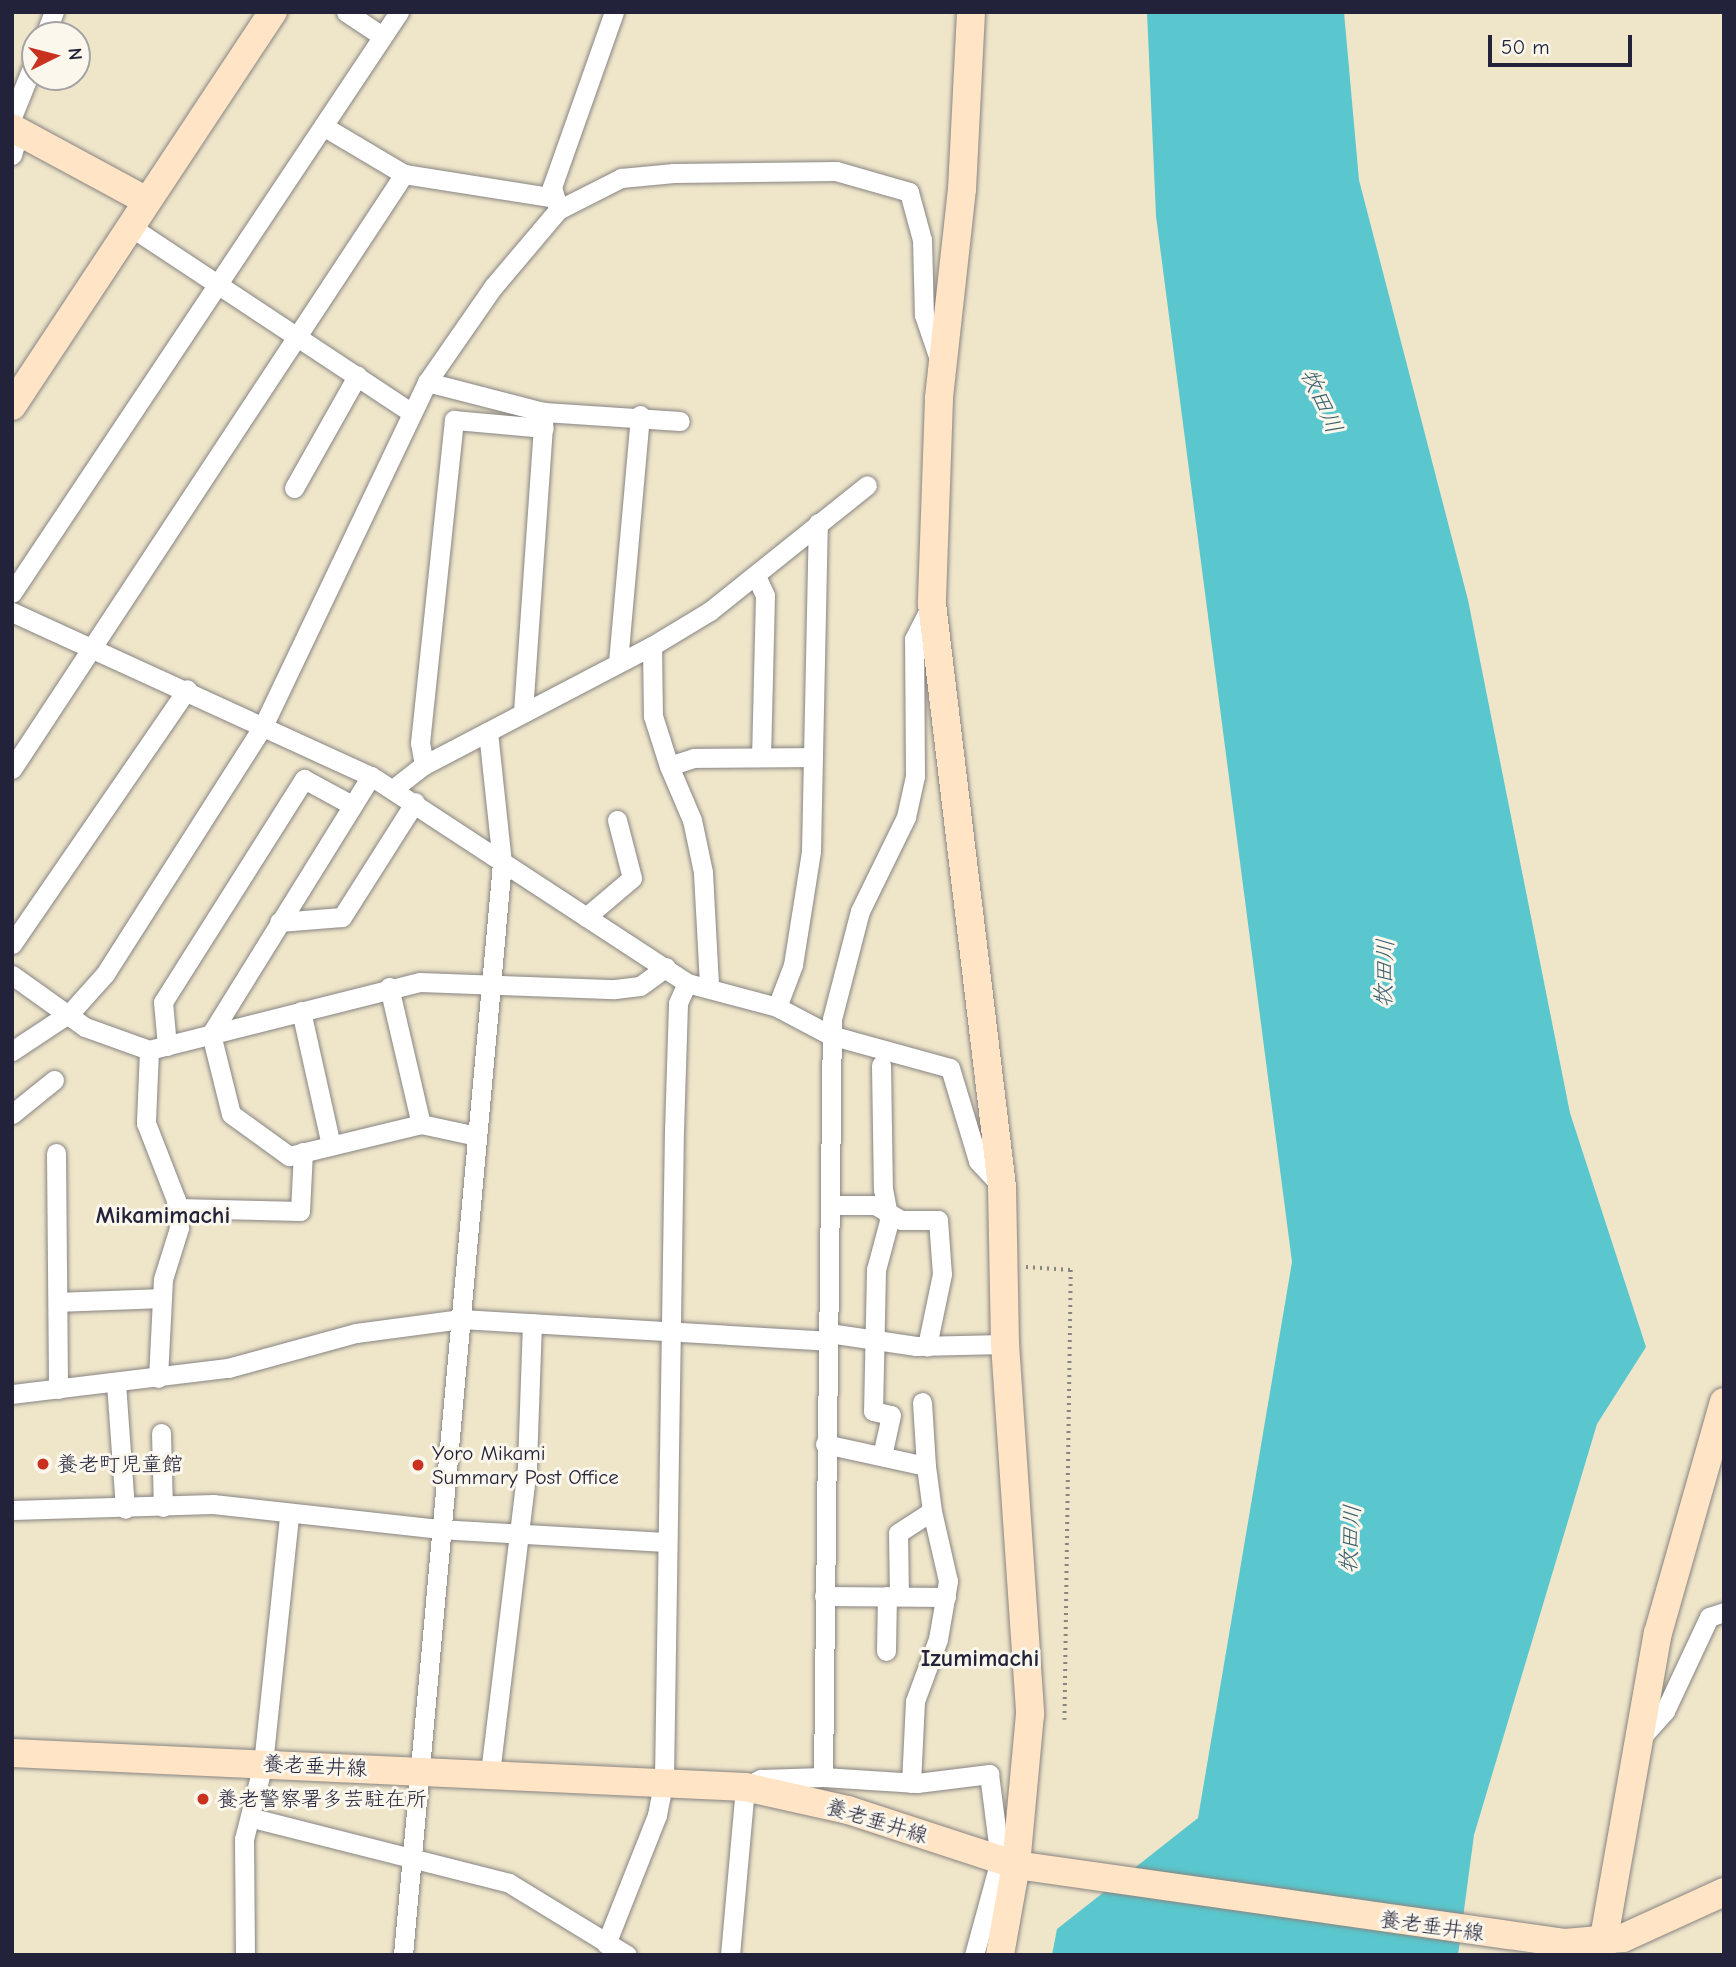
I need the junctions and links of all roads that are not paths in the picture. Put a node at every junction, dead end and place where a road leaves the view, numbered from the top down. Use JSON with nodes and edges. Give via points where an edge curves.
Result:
{"nodes":[{"id":1,"x":273,"y":12,"type":"edge"},
{"id":2,"x":346,"y":12,"type":"edge"},
{"id":3,"x":399,"y":12,"type":"edge"},
{"id":4,"x":614,"y":12,"type":"edge"},
{"id":5,"x":971,"y":12,"type":"edge"},
{"id":6,"x":383,"y":36,"type":"junction"},
{"id":7,"x":26,"y":91,"type":"edge"},
{"id":8,"x":323,"y":126,"type":"junction"},
{"id":9,"x":14,"y":133,"type":"edge"},
{"id":10,"x":404,"y":174,"type":"junction"},
{"id":11,"x":147,"y":201,"type":"junction"},
{"id":12,"x":557,"y":204,"type":"junction"},
{"id":13,"x":131,"y":227,"type":"junction"},
{"id":14,"x":218,"y":284,"type":"junction"},
{"id":15,"x":298,"y":337,"type":"junction"},
{"id":16,"x":943,"y":368,"type":"junction"},
{"id":17,"x":357,"y":376,"type":"junction"},
{"id":18,"x":426,"y":382,"type":"junction"},
{"id":19,"x":12,"y":406,"type":"edge"},
{"id":20,"x":410,"y":412,"type":"junction"},
{"id":21,"x":640,"y":415,"type":"junction"},
{"id":22,"x":544,"y":420,"type":"junction"},
{"id":23,"x":680,"y":421,"type":"dead end"},
{"id":24,"x":867,"y":485,"type":"dead end"},
{"id":25,"x":294,"y":488,"type":"dead end"},
{"id":26,"x":818,"y":523,"type":"junction"},
{"id":27,"x":756,"y":576,"type":"junction"},
{"id":28,"x":12,"y":593,"type":"edge"},
{"id":29,"x":932,"y":604,"type":"junction"},
{"id":30,"x":12,"y":612,"type":"edge"},
{"id":31,"x":652,"y":646,"type":"junction"},
{"id":32,"x":94,"y":647,"type":"junction"},
{"id":33,"x":618,"y":662,"type":"junction"},
{"id":34,"x":187,"y":689,"type":"junction"},
{"id":35,"x":523,"y":712,"type":"junction"},
{"id":36,"x":264,"y":724,"type":"junction"},
{"id":37,"x":488,"y":732,"type":"junction"},
{"id":38,"x":761,"y":757,"type":"junction"},
{"id":39,"x":813,"y":757,"type":"junction"},
{"id":40,"x":424,"y":765,"type":"junction"},
{"id":41,"x":669,"y":766,"type":"junction"},
{"id":42,"x":12,"y":769,"type":"edge"},
{"id":43,"x":371,"y":776,"type":"junction"},
{"id":44,"x":393,"y":789,"type":"junction"},
{"id":45,"x":415,"y":802,"type":"junction"},
{"id":46,"x":350,"y":804,"type":"junction"},
{"id":47,"x":617,"y":820,"type":"dead end"},
{"id":48,"x":502,"y":863,"type":"junction"},
{"id":49,"x":586,"y":917,"type":"junction"},
{"id":50,"x":279,"y":922,"type":"junction"},
{"id":51,"x":12,"y":944,"type":"edge"},
{"id":52,"x":666,"y":967,"type":"junction"},
{"id":53,"x":12,"y":975,"type":"edge"},
{"id":54,"x":687,"y":983,"type":"junction"},
{"id":55,"x":709,"y":984,"type":"junction"},
{"id":56,"x":491,"y":986,"type":"junction"},
{"id":57,"x":390,"y":987,"type":"junction"},
{"id":58,"x":777,"y":1007,"type":"junction"},
{"id":59,"x":71,"y":1012,"type":"junction"},
{"id":60,"x":301,"y":1012,"type":"junction"},
{"id":61,"x":211,"y":1034,"type":"junction"},
{"id":62,"x":830,"y":1035,"type":"junction"},
{"id":63,"x":158,"y":1048,"type":"junction"},
{"id":64,"x":12,"y":1051,"type":"edge"},
{"id":65,"x":881,"y":1065,"type":"dead end"},
{"id":66,"x":54,"y":1080,"type":"dead end"},
{"id":67,"x":12,"y":1114,"type":"edge"},
{"id":68,"x":421,"y":1124,"type":"junction"},
{"id":69,"x":477,"y":1136,"type":"junction"},
{"id":70,"x":331,"y":1145,"type":"junction"},
{"id":71,"x":303,"y":1152,"type":"junction"},
{"id":72,"x":56,"y":1153,"type":"dead end"},
{"id":73,"x":1002,"y":1187,"type":"junction"},
{"id":74,"x":833,"y":1205,"type":"junction"},
{"id":75,"x":177,"y":1208,"type":"junction"},
{"id":76,"x":887,"y":1211,"type":"junction"},
{"id":77,"x":161,"y":1298,"type":"junction"},
{"id":78,"x":58,"y":1302,"type":"junction"},
{"id":79,"x":461,"y":1319,"type":"junction"},
{"id":80,"x":532,"y":1322,"type":"junction"},
{"id":81,"x":672,"y":1331,"type":"junction"},
{"id":82,"x":828,"y":1337,"type":"junction"},
{"id":83,"x":873,"y":1339,"type":"junction"},
{"id":84,"x":1005,"y":1344,"type":"junction"},
{"id":85,"x":927,"y":1346,"type":"junction"},
{"id":86,"x":158,"y":1378,"type":"junction"},
{"id":87,"x":116,"y":1383,"type":"junction"},
{"id":88,"x":58,"y":1389,"type":"junction"},
{"id":89,"x":12,"y":1394,"type":"edge"},
{"id":90,"x":922,"y":1402,"type":"dead end"},
{"id":91,"x":1724,"y":1402,"type":"edge"},
{"id":92,"x":161,"y":1433,"type":"dead end"},
{"id":93,"x":825,"y":1444,"type":"junction"},
{"id":94,"x":882,"y":1456,"type":"junction"},
{"id":95,"x":926,"y":1466,"type":"junction"},
{"id":96,"x":163,"y":1507,"type":"junction"},
{"id":97,"x":125,"y":1509,"type":"junction"},
{"id":98,"x":12,"y":1510,"type":"edge"},
{"id":99,"x":932,"y":1511,"type":"junction"},
{"id":100,"x":289,"y":1515,"type":"junction"},
{"id":101,"x":439,"y":1529,"type":"junction"},
{"id":102,"x":518,"y":1533,"type":"junction"},
{"id":103,"x":664,"y":1542,"type":"junction"},
{"id":104,"x":824,"y":1596,"type":"junction"},
{"id":105,"x":893,"y":1596,"type":"junction"},
{"id":106,"x":946,"y":1597,"type":"junction"},
{"id":107,"x":1724,"y":1612,"type":"edge"},
{"id":108,"x":886,"y":1651,"type":"dead end"},
{"id":109,"x":1639,"y":1740,"type":"junction"},
{"id":110,"x":12,"y":1752,"type":"edge"},
{"id":111,"x":263,"y":1764,"type":"junction"},
{"id":112,"x":417,"y":1771,"type":"junction"},
{"id":113,"x":490,"y":1773,"type":"junction"},
{"id":114,"x":823,"y":1777,"type":"junction"},
{"id":115,"x":664,"y":1779,"type":"junction"},
{"id":116,"x":911,"y":1783,"type":"junction"},
{"id":117,"x":745,"y":1787,"type":"junction"},
{"id":118,"x":253,"y":1818,"type":"junction"},
{"id":119,"x":413,"y":1856,"type":"junction"},
{"id":120,"x":1008,"y":1862,"type":"junction"},
{"id":121,"x":1724,"y":1892,"type":"edge"},
{"id":122,"x":606,"y":1944,"type":"junction"},
{"id":123,"x":1603,"y":1948,"type":"edge"},
{"id":124,"x":245,"y":1955,"type":"edge"},
{"id":125,"x":403,"y":1955,"type":"edge"},
{"id":126,"x":627,"y":1955,"type":"edge"},
{"id":127,"x":730,"y":1955,"type":"edge"},
{"id":128,"x":974,"y":1955,"type":"edge"},
{"id":129,"x":1000,"y":1955,"type":"edge"}],
"edges":[{"from":1,"to":11,"type":"street"},
{"from":2,"to":6,"type":"street"},
{"from":3,"to":6,"type":"street"},
{"from":4,"to":12,"type":"street","via":[[552,187]]},
{"from":5,"to":16,"type":"street"},
{"from":6,"to":8,"type":"street"},
{"from":7,"to":9,"type":"street"},
{"from":8,"to":10,"type":"street"},
{"from":8,"to":14,"type":"street"},
{"from":9,"to":11,"type":"street"},
{"from":10,"to":12,"type":"street"},
{"from":10,"to":15,"type":"street"},
{"from":11,"to":13,"type":"street"},
{"from":12,"to":16,"type":"street","via":[[621,178],[674,173],[836,171],[909,192],[922,240],[924,314]]},
{"from":12,"to":18,"type":"street"},
{"from":13,"to":14,"type":"street"},
{"from":13,"to":19,"type":"street"},
{"from":14,"to":15,"type":"street"},
{"from":14,"to":28,"type":"street"},
{"from":15,"to":17,"type":"street"},
{"from":15,"to":32,"type":"street"},
{"from":16,"to":29,"type":"street"},
{"from":17,"to":20,"type":"street"},
{"from":17,"to":25,"type":"street"},
{"from":18,"to":20,"type":"street"},
{"from":18,"to":22,"type":"street"},
{"from":20,"to":36,"type":"street"},
{"from":21,"to":22,"type":"street"},
{"from":21,"to":23,"type":"street"},
{"from":21,"to":33,"type":"street"},
{"from":22,"to":35,"type":"street"},
{"from":22,"to":40,"type":"street","via":[[454,420],[420,743]]},
{"from":24,"to":26,"type":"street"},
{"from":26,"to":27,"type":"street"},
{"from":26,"to":39,"type":"street"},
{"from":27,"to":31,"type":"street"},
{"from":27,"to":38,"type":"street","via":[[765,595]]},
{"from":29,"to":62,"type":"street","via":[[914,639],[915,776],[906,817],[860,911]]},
{"from":29,"to":73,"type":"street"},
{"from":30,"to":32,"type":"street"},
{"from":31,"to":33,"type":"street"},
{"from":31,"to":41,"type":"street","via":[[653,716]]},
{"from":32,"to":34,"type":"street"},
{"from":32,"to":42,"type":"street"},
{"from":33,"to":35,"type":"street"},
{"from":34,"to":36,"type":"street"},
{"from":34,"to":51,"type":"street"},
{"from":35,"to":37,"type":"street"},
{"from":36,"to":43,"type":"street"},
{"from":36,"to":59,"type":"street","via":[[105,974]]},
{"from":37,"to":40,"type":"street"},
{"from":37,"to":48,"type":"street"},
{"from":38,"to":39,"type":"street"},
{"from":38,"to":41,"type":"street","via":[[694,758]]},
{"from":39,"to":58,"type":"street","via":[[811,851],[793,965]]},
{"from":40,"to":44,"type":"street"},
{"from":41,"to":55,"type":"street","via":[[692,820],[702,872],[711,935]]},
{"from":43,"to":44,"type":"street"},
{"from":43,"to":46,"type":"street"},
{"from":44,"to":45,"type":"street"},
{"from":45,"to":48,"type":"street"},
{"from":45,"to":50,"type":"street","via":[[342,917]]},
{"from":46,"to":50,"type":"street"},
{"from":46,"to":63,"type":"street","via":[[304,779],[163,1002]]},
{"from":47,"to":49,"type":"street","via":[[632,878]]},
{"from":48,"to":49,"type":"street"},
{"from":48,"to":56,"type":"street"},
{"from":49,"to":52,"type":"street"},
{"from":50,"to":61,"type":"street"},
{"from":52,"to":54,"type":"street"},
{"from":52,"to":56,"type":"street","via":[[640,986],[614,989]]},
{"from":53,"to":59,"type":"street"},
{"from":54,"to":55,"type":"street"},
{"from":54,"to":81,"type":"street","via":[[678,1003]]},
{"from":55,"to":58,"type":"street"},
{"from":56,"to":57,"type":"street","via":[[420,982]]},
{"from":56,"to":69,"type":"street"},
{"from":57,"to":60,"type":"street"},
{"from":57,"to":68,"type":"street"},
{"from":58,"to":62,"type":"street"},
{"from":59,"to":63,"type":"street","via":[[85,1027]]},
{"from":59,"to":64,"type":"street"},
{"from":60,"to":61,"type":"street"},
{"from":60,"to":70,"type":"street"},
{"from":61,"to":63,"type":"street"},
{"from":61,"to":71,"type":"street","via":[[231,1114],[289,1156]]},
{"from":62,"to":73,"type":"street","via":[[950,1068],[978,1161]]},
{"from":62,"to":74,"type":"street"},
{"from":63,"to":75,"type":"street","via":[[146,1123]]},
{"from":65,"to":76,"type":"street"},
{"from":66,"to":67,"type":"street"},
{"from":68,"to":69,"type":"street"},
{"from":68,"to":70,"type":"street"},
{"from":69,"to":79,"type":"street"},
{"from":70,"to":71,"type":"street"},
{"from":71,"to":75,"type":"street","via":[[300,1211]]},
{"from":72,"to":78,"type":"street"},
{"from":73,"to":84,"type":"street"},
{"from":74,"to":76,"type":"street"},
{"from":74,"to":82,"type":"street"},
{"from":75,"to":77,"type":"street","via":[[179,1228]]},
{"from":76,"to":83,"type":"street","via":[[876,1270]]},
{"from":76,"to":85,"type":"street","via":[[901,1220],[938,1220],[942,1274]]},
{"from":77,"to":78,"type":"street"},
{"from":77,"to":86,"type":"street"},
{"from":78,"to":88,"type":"street"},
{"from":79,"to":80,"type":"street"},
{"from":79,"to":86,"type":"street","via":[[356,1333],[228,1368]]},
{"from":79,"to":101,"type":"street"},
{"from":80,"to":81,"type":"street"},
{"from":80,"to":102,"type":"street"},
{"from":81,"to":82,"type":"street"},
{"from":81,"to":103,"type":"street"},
{"from":82,"to":83,"type":"street"},
{"from":82,"to":93,"type":"street"},
{"from":83,"to":85,"type":"street"},
{"from":83,"to":94,"type":"street","via":[[873,1411],[891,1415]]},
{"from":84,"to":85,"type":"street"},
{"from":84,"to":120,"type":"street","via":[[1030,1714]]},
{"from":86,"to":87,"type":"street"},
{"from":87,"to":88,"type":"street"},
{"from":87,"to":97,"type":"street"},
{"from":88,"to":89,"type":"street"},
{"from":90,"to":95,"type":"street"},
{"from":91,"to":109,"type":"street","via":[[1658,1633]]},
{"from":92,"to":96,"type":"street"},
{"from":93,"to":94,"type":"street"},
{"from":93,"to":104,"type":"street"},
{"from":94,"to":95,"type":"street"},
{"from":95,"to":99,"type":"street"},
{"from":96,"to":97,"type":"street"},
{"from":96,"to":100,"type":"street","via":[[213,1504]]},
{"from":97,"to":98,"type":"street"},
{"from":99,"to":105,"type":"street","via":[[898,1533]]},
{"from":99,"to":106,"type":"street","via":[[944,1554]]},
{"from":100,"to":101,"type":"street"},
{"from":100,"to":111,"type":"street"},
{"from":101,"to":102,"type":"street"},
{"from":101,"to":112,"type":"street"},
{"from":102,"to":103,"type":"street"},
{"from":102,"to":113,"type":"street"},
{"from":103,"to":115,"type":"street"},
{"from":104,"to":105,"type":"street"},
{"from":104,"to":114,"type":"street"},
{"from":105,"to":106,"type":"street"},
{"from":105,"to":108,"type":"street"},
{"from":106,"to":116,"type":"street","via":[[915,1701]]},
{"from":107,"to":109,"type":"street","via":[[1709,1617],[1665,1711]]},
{"from":109,"to":123,"type":"street"},
{"from":110,"to":111,"type":"street","name":"養老垂井線"},
{"from":111,"to":112,"type":"street","name":"養老垂井線"},
{"from":111,"to":118,"type":"street"},
{"from":112,"to":113,"type":"street","name":"養老垂井線"},
{"from":112,"to":119,"type":"street"},
{"from":113,"to":115,"type":"street","name":"養老垂井線"},
{"from":114,"to":116,"type":"street"},
{"from":114,"to":117,"type":"street","via":[[761,1779]]},
{"from":115,"to":117,"type":"street","name":"養老垂井線"},
{"from":115,"to":122,"type":"street","via":[[657,1815]]},
{"from":116,"to":120,"type":"street","via":[[989,1773]]},
{"from":117,"to":120,"type":"street","name":"養老垂井線","via":[[848,1810]]},
{"from":117,"to":127,"type":"street"},
{"from":118,"to":119,"type":"street"},
{"from":118,"to":124,"type":"street","via":[[244,1839]]},
{"from":119,"to":122,"type":"street","via":[[509,1883]]},
{"from":119,"to":125,"type":"street"},
{"from":120,"to":123,"type":"street","name":"養老垂井線"},
{"from":120,"to":128,"type":"street"},
{"from":120,"to":129,"type":"street"},
{"from":121,"to":123,"type":"street","name":"養老垂井線"},
{"from":122,"to":126,"type":"street"}]}
